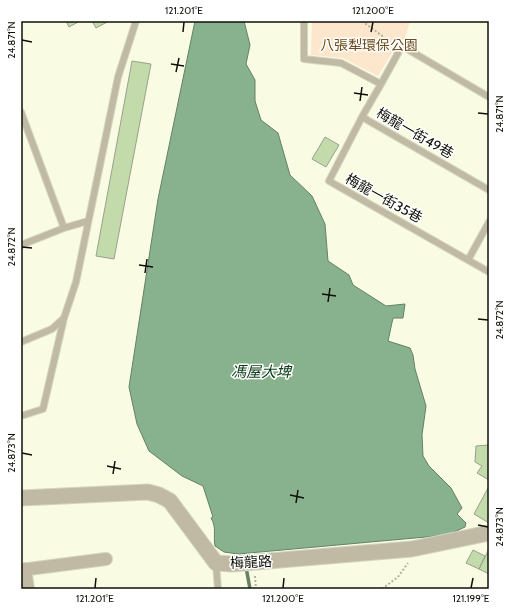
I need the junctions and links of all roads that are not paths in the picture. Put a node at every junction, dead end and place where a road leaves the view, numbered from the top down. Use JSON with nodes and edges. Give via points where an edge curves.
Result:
{"nodes":[{"id":1,"x":136,"y":21,"type":"edge"},
{"id":2,"x":304,"y":21,"type":"edge"},
{"id":3,"x":381,"y":84,"type":"junction"},
{"id":4,"x":489,"y":97,"type":"edge"},
{"id":5,"x":21,"y":112,"type":"edge"},
{"id":6,"x":362,"y":117,"type":"junction"},
{"id":7,"x":489,"y":190,"type":"edge"},
{"id":8,"x":88,"y":221,"type":"junction"},
{"id":9,"x":489,"y":222,"type":"edge"},
{"id":10,"x":64,"y":228,"type":"junction"},
{"id":11,"x":21,"y":245,"type":"edge"},
{"id":12,"x":468,"y":260,"type":"junction"},
{"id":13,"x":489,"y":272,"type":"edge"},
{"id":14,"x":64,"y":318,"type":"junction"},
{"id":15,"x":21,"y":342,"type":"edge"},
{"id":16,"x":21,"y":416,"type":"edge"},
{"id":17,"x":21,"y":498,"type":"edge"},
{"id":18,"x":489,"y":533,"type":"edge"},
{"id":19,"x":106,"y":559,"type":"dead end"},
{"id":20,"x":216,"y":563,"type":"junction"},
{"id":21,"x":23,"y":570,"type":"edge"},
{"id":22,"x":28,"y":589,"type":"edge"},
{"id":23,"x":218,"y":589,"type":"edge"}],
"edges":[{"from":1,"to":8,"type":"lane","via":[[118,76]]},
{"from":2,"to":3,"type":"lane","name":"梅龍一街49巷","via":[[304,60],[341,63]]},
{"from":3,"to":4,"type":"lane","via":[[402,46]]},
{"from":3,"to":6,"type":"lane","name":"梅龍一街49巷"},
{"from":5,"to":10,"type":"lane"},
{"from":6,"to":7,"type":"lane","name":"梅龍一街49巷"},
{"from":6,"to":12,"type":"lane","name":"梅龍一街35巷","via":[[329,181]]},
{"from":8,"to":10,"type":"lane"},
{"from":8,"to":14,"type":"lane","via":[[76,282]]},
{"from":9,"to":12,"type":"lane"},
{"from":10,"to":11,"type":"lane"},
{"from":12,"to":13,"type":"lane","name":"梅龍一街35巷"},
{"from":14,"to":15,"type":"lane","via":[[52,328]]},
{"from":14,"to":16,"type":"lane","via":[[43,409]]},
{"from":17,"to":20,"type":"street","name":"梅龍路","via":[[123,492],[148,492],[159,495],[170,501]]},
{"from":18,"to":20,"type":"street","name":"梅龍路","via":[[412,549],[232,564]]},
{"from":19,"to":21,"type":"street"},
{"from":20,"to":23,"type":"lane"},
{"from":21,"to":22,"type":"street"}]}
